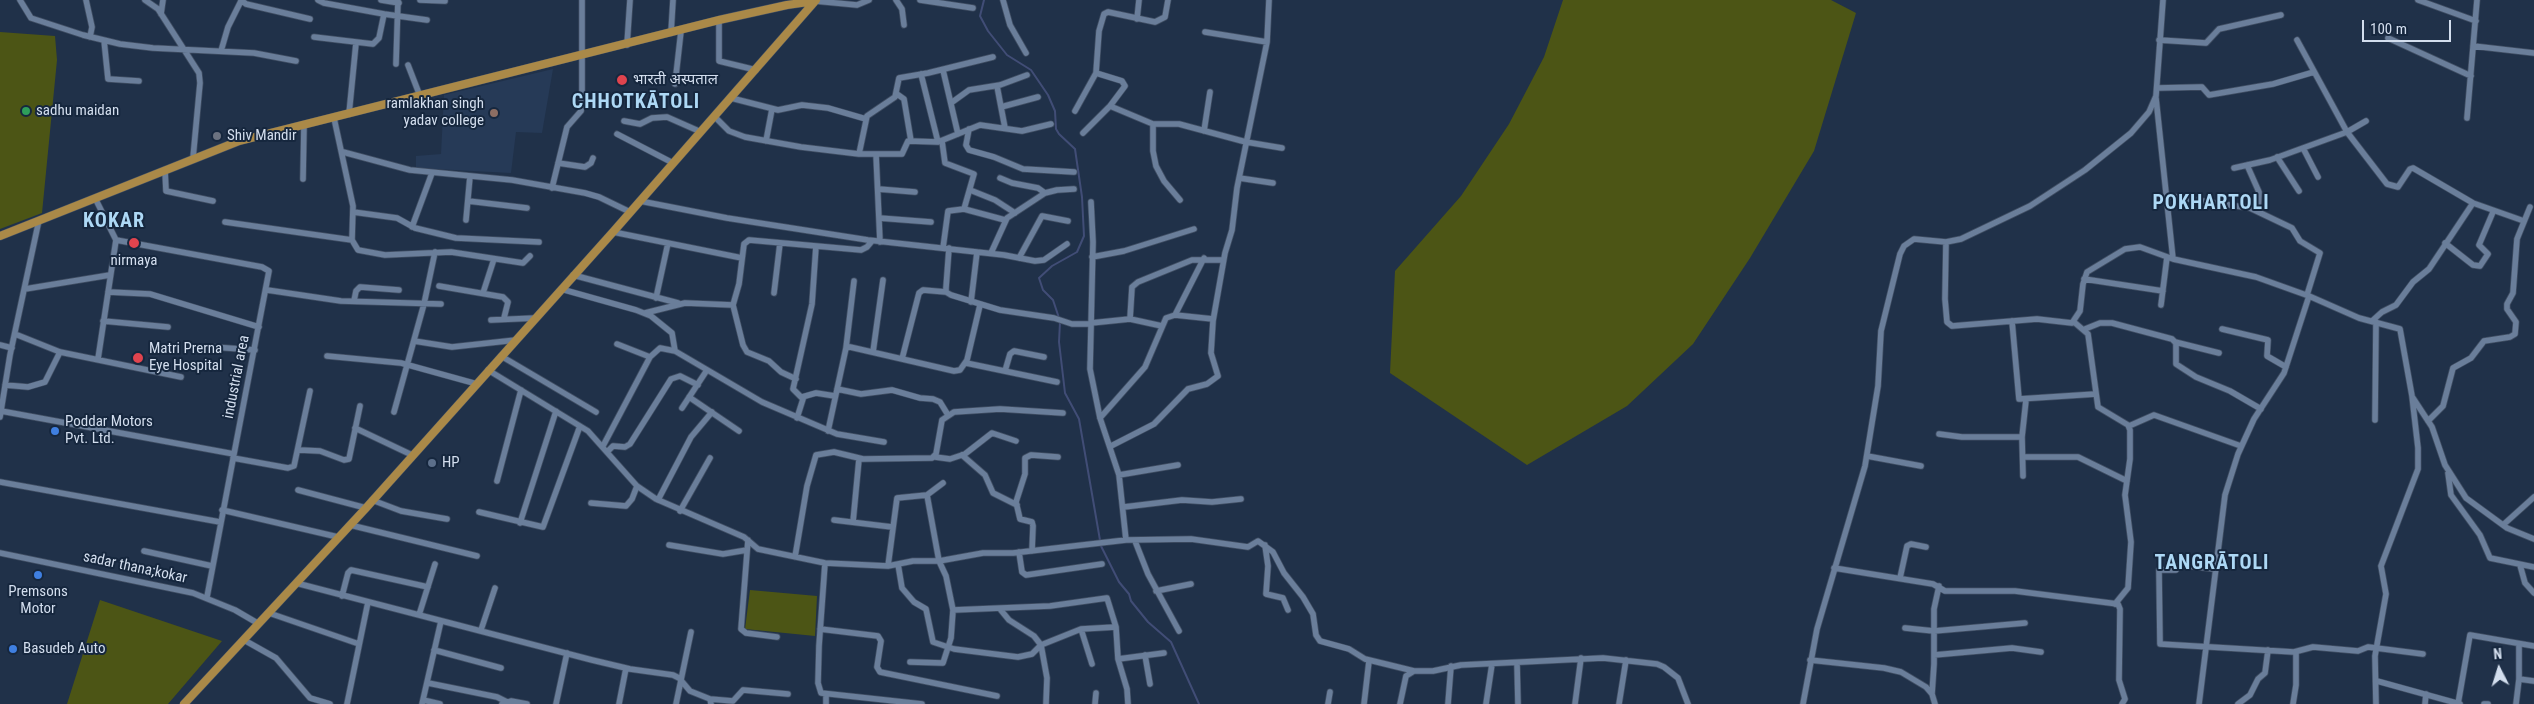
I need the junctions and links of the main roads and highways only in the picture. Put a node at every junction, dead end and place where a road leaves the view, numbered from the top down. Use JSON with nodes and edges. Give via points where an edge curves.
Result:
{"nodes":[{"id":1,"x":815,"y":1,"type":"edge"},
{"id":2,"x":0,"y":236,"type":"edge"},
{"id":3,"x":184,"y":704,"type":"edge"}],
"edges":[{"from":1,"to":2,"type":"main road","via":[[719,20],[239,141]]},
{"from":1,"to":3,"type":"main road","via":[[366,508]]}]}
